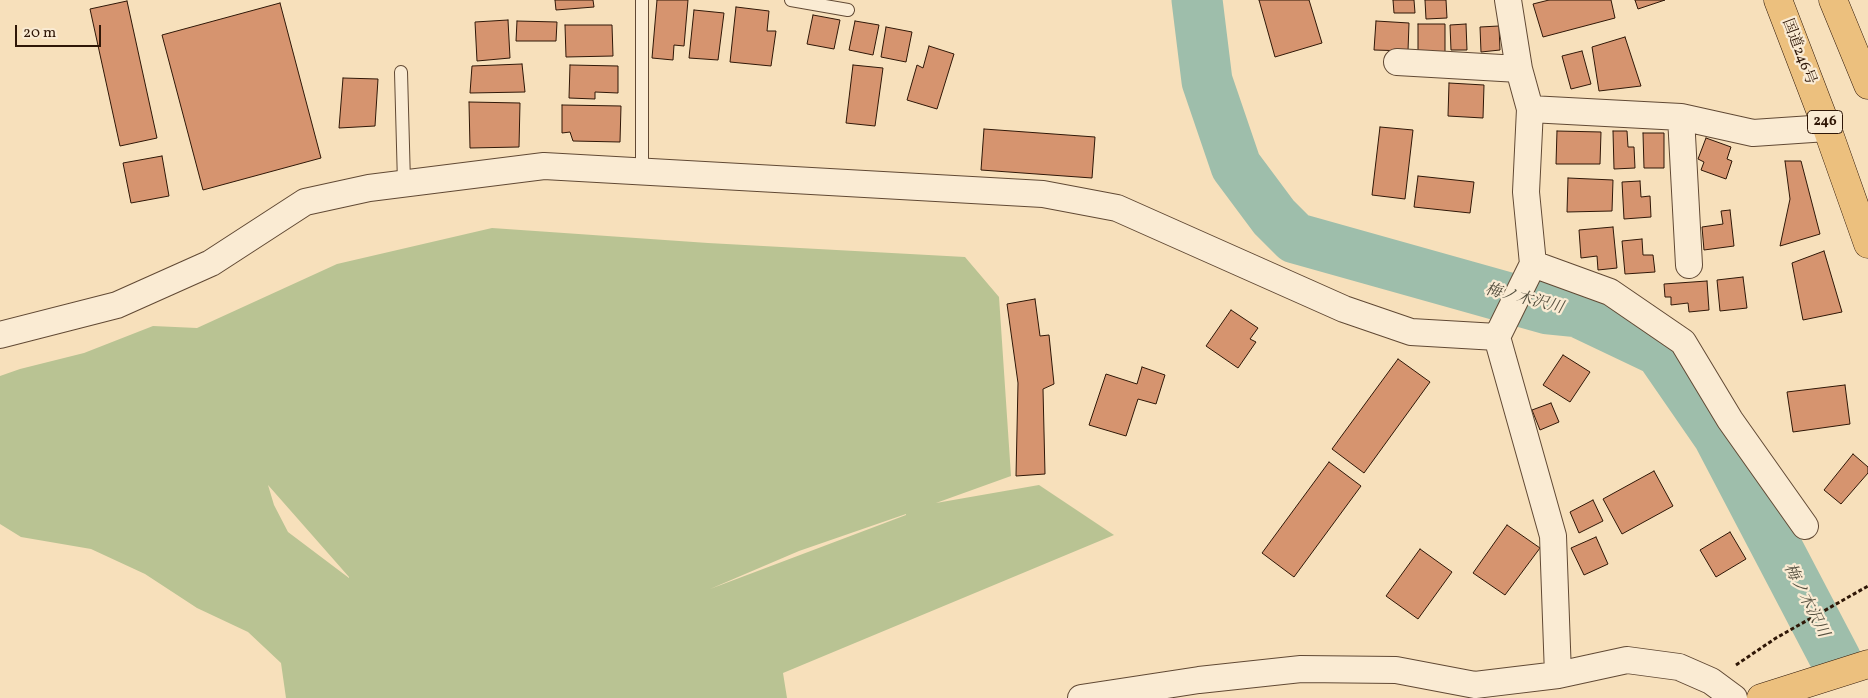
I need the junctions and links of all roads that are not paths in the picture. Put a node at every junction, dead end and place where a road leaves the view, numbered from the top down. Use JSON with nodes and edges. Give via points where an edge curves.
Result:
{"nodes":[{"id":1,"x":642,"y":0,"type":"edge"},
{"id":2,"x":790,"y":0,"type":"edge"},
{"id":3,"x":1508,"y":0,"type":"edge"},
{"id":4,"x":1778,"y":0,"type":"edge"},
{"id":5,"x":1833,"y":0,"type":"edge"},
{"id":6,"x":808,"y":2,"type":"edge"},
{"id":7,"x":848,"y":10,"type":"dead end"},
{"id":8,"x":1397,"y":62,"type":"dead end"},
{"id":9,"x":1519,"y":69,"type":"junction"},
{"id":10,"x":401,"y":72,"type":"dead end"},
{"id":11,"x":1868,"y":85,"type":"edge"},
{"id":12,"x":1530,"y":109,"type":"junction"},
{"id":13,"x":1681,"y":117,"type":"junction"},
{"id":14,"x":1827,"y":128,"type":"junction"},
{"id":15,"x":642,"y":172,"type":"junction"},
{"id":16,"x":404,"y":184,"type":"junction"},
{"id":17,"x":1868,"y":244,"type":"edge"},
{"id":18,"x":1689,"y":265,"type":"dead end"},
{"id":19,"x":1530,"y":269,"type":"junction"},
{"id":20,"x":1499,"y":331,"type":"junction"},
{"id":21,"x":0,"y":335,"type":"edge"},
{"id":22,"x":1805,"y":526,"type":"dead end"},
{"id":23,"x":1868,"y":664,"type":"edge"},
{"id":24,"x":1558,"y":675,"type":"junction"},
{"id":25,"x":1080,"y":698,"type":"edge"},
{"id":26,"x":1734,"y":698,"type":"edge"},
{"id":27,"x":1762,"y":698,"type":"edge"}],
"edges":[{"from":1,"to":15,"type":"lane"},
{"from":2,"to":6,"type":"lane"},
{"from":3,"to":9,"type":"street"},
{"from":4,"to":14,"type":"highway","name":"国道246号","number":"246"},
{"from":5,"to":11,"type":"highway"},
{"from":6,"to":7,"type":"lane"},
{"from":8,"to":9,"type":"street"},
{"from":9,"to":12,"type":"street"},
{"from":10,"to":16,"type":"lane"},
{"from":12,"to":13,"type":"street"},
{"from":12,"to":19,"type":"street","via":[[1526,192]]},
{"from":13,"to":14,"type":"street","via":[[1753,132]]},
{"from":13,"to":18,"type":"street"},
{"from":14,"to":17,"type":"highway","name":"国道246号","number":"246"},
{"from":15,"to":16,"type":"street","via":[[544,166]]},
{"from":15,"to":20,"type":"street","via":[[1043,194],[1117,208],[1344,309],[1411,332]]},
{"from":16,"to":21,"type":"street","via":[[305,202],[211,262],[116,306]]},
{"from":19,"to":20,"type":"street"},
{"from":19,"to":22,"type":"street","via":[[1610,292],[1683,342],[1730,420]]},
{"from":20,"to":24,"type":"street","via":[[1553,536]]},
{"from":23,"to":27,"type":"highway"},
{"from":24,"to":25,"type":"street","via":[[1475,685],[1396,670],[1301,668]]},
{"from":24,"to":26,"type":"street","via":[[1627,660],[1679,667],[1711,681]]}]}
